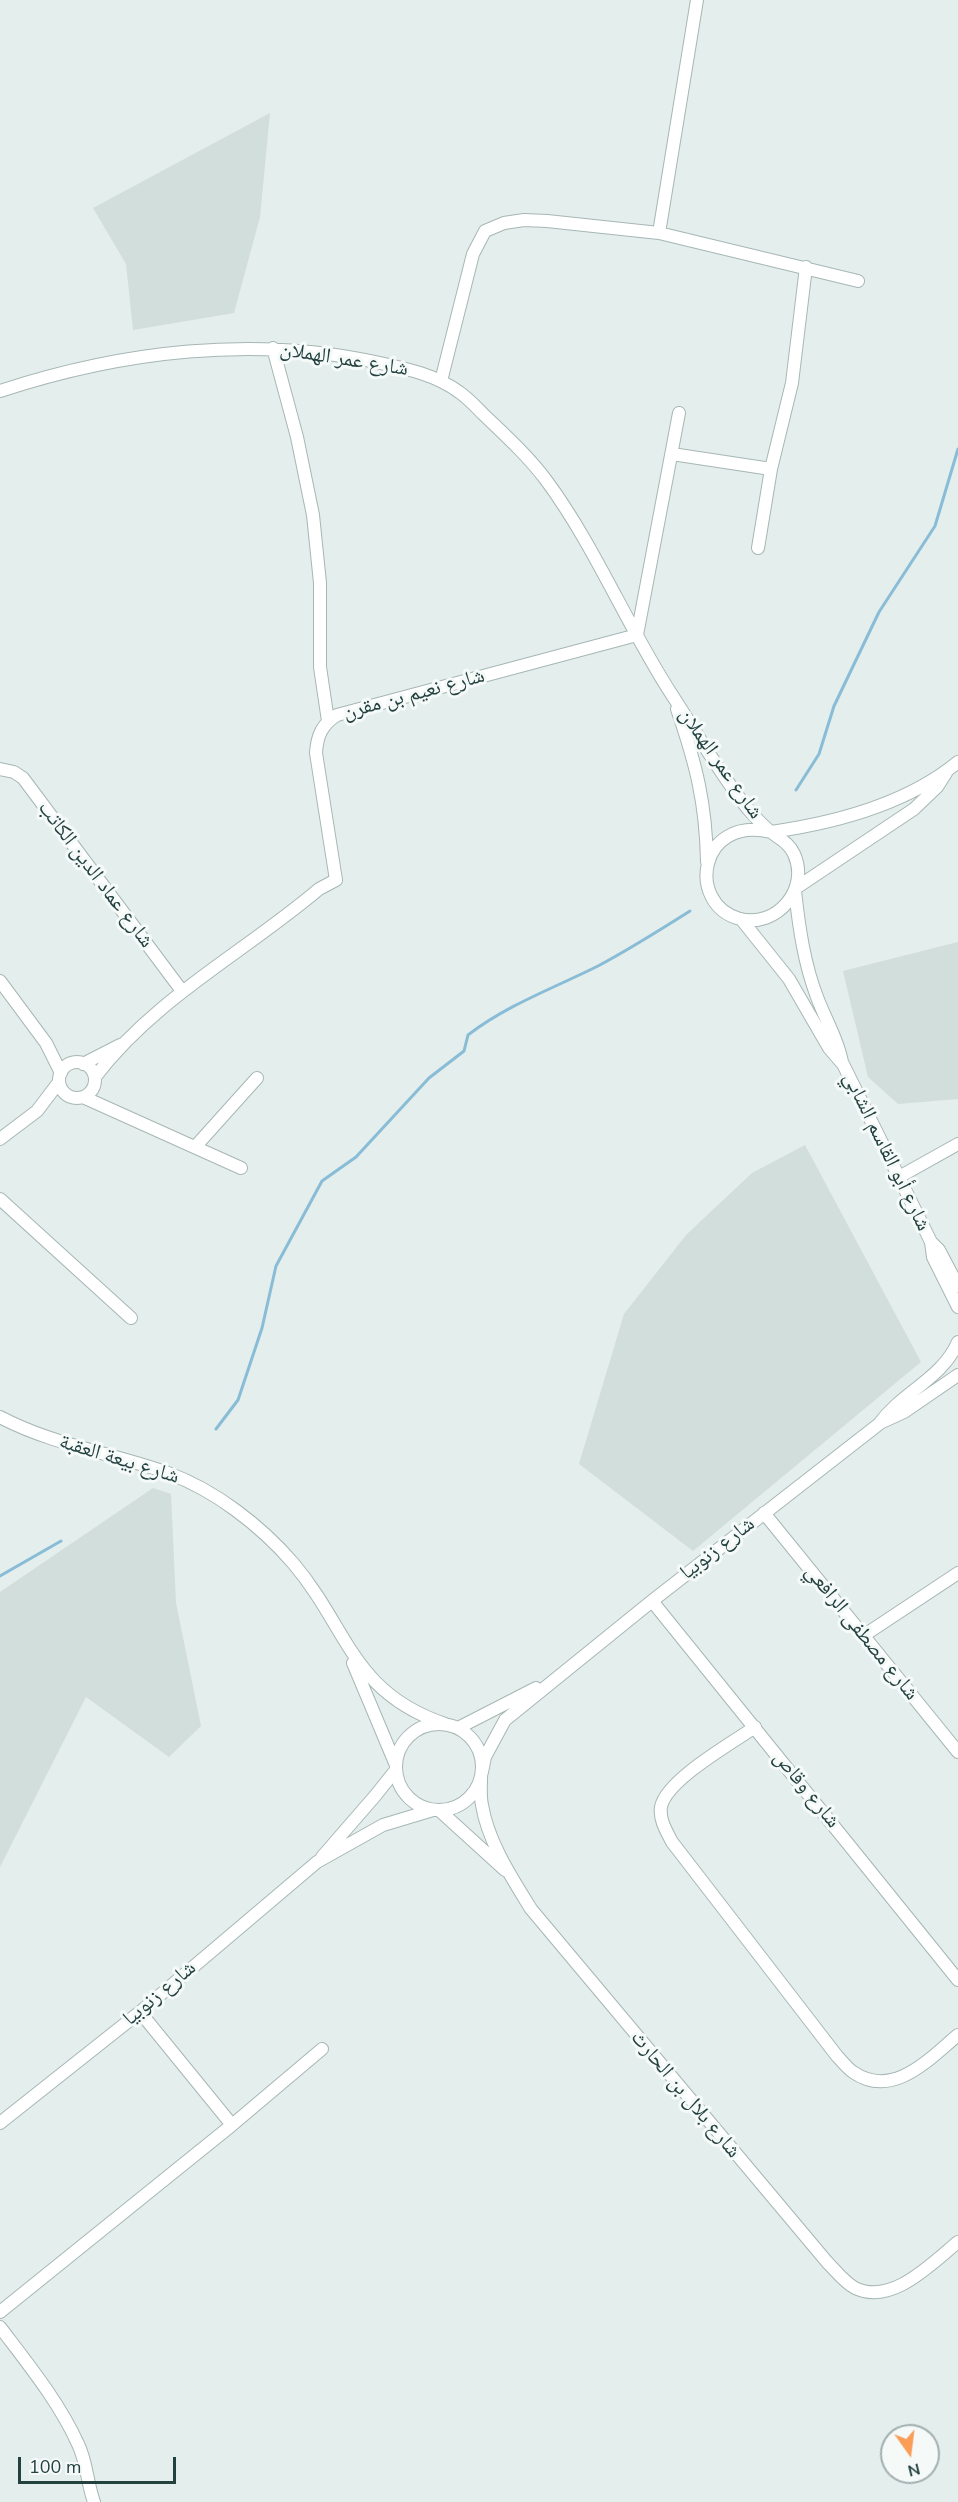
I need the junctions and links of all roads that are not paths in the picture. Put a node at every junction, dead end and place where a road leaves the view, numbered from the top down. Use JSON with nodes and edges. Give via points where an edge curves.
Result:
{"nodes":[{"id":1,"x":697,"y":0,"type":"edge"},
{"id":2,"x":659,"y":233,"type":"junction"},
{"id":3,"x":806,"y":267,"type":"junction"},
{"id":4,"x":858,"y":281,"type":"dead end"},
{"id":5,"x":273,"y":348,"type":"junction"},
{"id":6,"x":441,"y":381,"type":"junction"},
{"id":7,"x":0,"y":391,"type":"edge"},
{"id":8,"x":679,"y":413,"type":"dead end"},
{"id":9,"x":672,"y":454,"type":"junction"},
{"id":10,"x":771,"y":469,"type":"junction"},
{"id":11,"x":758,"y":548,"type":"dead end"},
{"id":12,"x":637,"y":635,"type":"junction"},
{"id":13,"x":671,"y":694,"type":"junction"},
{"id":14,"x":328,"y":721,"type":"junction"},
{"id":15,"x":958,"y":762,"type":"edge"},
{"id":16,"x":0,"y":769,"type":"edge"},
{"id":17,"x":947,"y":772,"type":"junction"},
{"id":18,"x":771,"y":832,"type":"junction"},
{"id":19,"x":707,"y":867,"type":"junction"},
{"id":20,"x":796,"y":890,"type":"junction"},
{"id":21,"x":741,"y":919,"type":"junction"},
{"id":22,"x":0,"y":981,"type":"edge"},
{"id":23,"x":182,"y":991,"type":"junction"},
{"id":24,"x":127,"y":1042,"type":"junction"},
{"id":25,"x":46,"y":1043,"type":"junction"},
{"id":26,"x":842,"y":1062,"type":"junction"},
{"id":27,"x":78,"y":1063,"type":"junction"},
{"id":28,"x":60,"y":1077,"type":"junction"},
{"id":29,"x":257,"y":1078,"type":"dead end"},
{"id":30,"x":95,"y":1081,"type":"junction"},
{"id":31,"x":78,"y":1097,"type":"junction"},
{"id":32,"x":37,"y":1111,"type":"junction"},
{"id":33,"x":121,"y":1112,"type":"junction"},
{"id":34,"x":0,"y":1139,"type":"edge"},
{"id":35,"x":958,"y":1144,"type":"edge"},
{"id":36,"x":195,"y":1147,"type":"junction"},
{"id":37,"x":242,"y":1168,"type":"dead end"},
{"id":38,"x":898,"y":1177,"type":"junction"},
{"id":39,"x":0,"y":1199,"type":"edge"},
{"id":40,"x":930,"y":1242,"type":"junction"},
{"id":41,"x":958,"y":1286,"type":"edge"},
{"id":42,"x":958,"y":1307,"type":"edge"},
{"id":43,"x":131,"y":1318,"type":"dead end"},
{"id":44,"x":958,"y":1342,"type":"edge"},
{"id":45,"x":958,"y":1375,"type":"edge"},
{"id":46,"x":0,"y":1417,"type":"edge"},
{"id":47,"x":879,"y":1424,"type":"junction"},
{"id":48,"x":764,"y":1513,"type":"junction"},
{"id":49,"x":958,"y":1573,"type":"edge"},
{"id":50,"x":651,"y":1602,"type":"junction"},
{"id":51,"x":864,"y":1636,"type":"junction"},
{"id":52,"x":347,"y":1648,"type":"junction"},
{"id":53,"x":558,"y":1677,"type":"junction"},
{"id":54,"x":445,"y":1724,"type":"junction"},
{"id":55,"x":755,"y":1727,"type":"junction"},
{"id":56,"x":458,"y":1728,"type":"junction"},
{"id":57,"x":958,"y":1752,"type":"edge"},
{"id":58,"x":395,"y":1767,"type":"junction"},
{"id":59,"x":481,"y":1774,"type":"junction"},
{"id":60,"x":436,"y":1810,"type":"junction"},
{"id":61,"x":488,"y":1826,"type":"junction"},
{"id":62,"x":466,"y":1833,"type":"junction"},
{"id":63,"x":317,"y":1863,"type":"junction"},
{"id":64,"x":512,"y":1878,"type":"junction"},
{"id":65,"x":958,"y":1980,"type":"edge"},
{"id":66,"x":140,"y":2012,"type":"junction"},
{"id":67,"x":958,"y":2035,"type":"edge"},
{"id":68,"x":322,"y":2049,"type":"dead end"},
{"id":69,"x":0,"y":2122,"type":"edge"},
{"id":70,"x":232,"y":2125,"type":"junction"},
{"id":71,"x":958,"y":2242,"type":"edge"},
{"id":72,"x":0,"y":2312,"type":"edge"},
{"id":73,"x":0,"y":2327,"type":"edge"},
{"id":74,"x":89,"y":2488,"type":"junction"},
{"id":75,"x":85,"y":2502,"type":"edge"},
{"id":76,"x":94,"y":2502,"type":"edge"}],
"edges":[{"from":1,"to":2,"type":"street"},
{"from":2,"to":3,"type":"street"},
{"from":2,"to":6,"type":"street","via":[[524,219],[485,231],[473,254]]},
{"from":3,"to":4,"type":"street"},
{"from":3,"to":10,"type":"street","via":[[792,384]]},
{"from":5,"to":6,"type":"street","name":"شارع عمر الهملان","via":[[351,356],[422,372]]},
{"from":5,"to":7,"type":"street","name":"شارع عمر الهملان","via":[[224,348],[104,363]]},
{"from":5,"to":14,"type":"street","via":[[313,515],[320,583],[321,678]]},
{"from":6,"to":12,"type":"street","name":"شارع عمر الهملان","via":[[460,392],[546,480]]},
{"from":8,"to":9,"type":"street"},
{"from":9,"to":10,"type":"street"},
{"from":9,"to":12,"type":"street"},
{"from":10,"to":11,"type":"street"},
{"from":12,"to":13,"type":"street","name":"شارع عمر الهملان"},
{"from":12,"to":14,"type":"street","name":"شارع نعيم بن مقرن","via":[[337,715]]},
{"from":13,"to":18,"type":"street","name":"شارع عمر الهملان","via":[[735,793]]},
{"from":13,"to":19,"type":"street","name":"شارع عمر الهملان","via":[[700,782]]},
{"from":14,"to":23,"type":"street","name":"شارع نعيم بن مقرن","via":[[316,741],[316,753],[336,880]]},
{"from":15,"to":17,"type":"street"},
{"from":16,"to":23,"type":"street","name":"شارع عماد الدين الكاتب","via":[[22,778]]},
{"from":17,"to":18,"type":"street","via":[[861,812]]},
{"from":17,"to":20,"type":"street","via":[[938,787],[914,809]]},
{"from":18,"to":19,"type":"street","via":[[754,828],[723,838],[712,851]]},
{"from":18,"to":20,"type":"street","via":[[794,855],[798,866]]},
{"from":19,"to":21,"type":"street","via":[[710,893],[728,914]]},
{"from":20,"to":21,"type":"street","via":[[773,915]]},
{"from":20,"to":26,"type":"street","name":"شارع أبو القاسم الشابي","via":[[808,970]]},
{"from":21,"to":26,"type":"street","name":"شارع أبو القاسم الشابي","via":[[789,979],[829,1048]]},
{"from":22,"to":25,"type":"street"},
{"from":23,"to":24,"type":"street","name":"شارع نعيم بن مقرن"},
{"from":24,"to":27,"type":"street","name":"شارع نعيم بن مقرن"},
{"from":24,"to":30,"type":"street","name":"شارع نعيم بن مقرن"},
{"from":25,"to":27,"type":"street"},
{"from":25,"to":28,"type":"street"},
{"from":26,"to":38,"type":"street","name":"شارع أبو القاسم الشابي"},
{"from":27,"to":28,"type":"street"},
{"from":27,"to":30,"type":"street","via":[[92,1070]]},
{"from":28,"to":31,"type":"street","via":[[63,1091]]},
{"from":28,"to":32,"type":"street"},
{"from":29,"to":36,"type":"street"},
{"from":30,"to":31,"type":"street"},
{"from":30,"to":33,"type":"street"},
{"from":31,"to":32,"type":"street"},
{"from":31,"to":33,"type":"street"},
{"from":32,"to":34,"type":"street"},
{"from":33,"to":36,"type":"street"},
{"from":35,"to":38,"type":"street"},
{"from":36,"to":37,"type":"street"},
{"from":38,"to":40,"type":"street","name":"شارع أبو القاسم الشابي"},
{"from":39,"to":43,"type":"street"},
{"from":40,"to":41,"type":"street","name":"شارع أبو القاسم الشابي","via":[[939,1250]]},
{"from":40,"to":42,"type":"street","name":"شارع أبو القاسم الشابي","via":[[933,1257]]},
{"from":44,"to":47,"type":"street","name":"شارع زنوبيا","via":[[939,1371],[894,1406]]},
{"from":45,"to":47,"type":"street","name":"شارع زنوبيا"},
{"from":46,"to":52,"type":"street","name":"شارع بيعة العقبة","via":[[57,1441],[168,1473],[221,1501],[293,1564]]},
{"from":47,"to":48,"type":"street","name":"شارع زنوبيا"},
{"from":48,"to":50,"type":"street","name":"شارع زنوبيا"},
{"from":48,"to":51,"type":"street","name":"شارع مصطفى الرافعي"},
{"from":49,"to":51,"type":"street"},
{"from":50,"to":53,"type":"street","name":"شارع زنوبيا"},
{"from":50,"to":55,"type":"street","name":"شارع وقاص"},
{"from":51,"to":57,"type":"street","name":"شارع مصطفى الرافعي"},
{"from":52,"to":54,"type":"street","name":"شارع بيعة العقبة","via":[[386,1694],[419,1716]]},
{"from":52,"to":58,"type":"street","name":"شارع بيعة العقبة"},
{"from":53,"to":56,"type":"street","name":"شارع زنوبيا"},
{"from":53,"to":59,"type":"street","name":"شارع زنوبيا","via":[[505,1720],[485,1757]]},
{"from":54,"to":56,"type":"street"},
{"from":54,"to":58,"type":"street","via":[[424,1727],[406,1738]]},
{"from":55,"to":65,"type":"street","name":"شارع وقاص"},
{"from":55,"to":67,"type":"street","via":[[678,1781],[667,1794],[661,1807],[662,1822],[672,1842],[854,2073],[876,2081],[894,2080],[914,2071]]},
{"from":56,"to":59,"type":"street","via":[[477,1746]]},
{"from":58,"to":60,"type":"street","via":[[398,1782],[411,1801]]},
{"from":58,"to":63,"type":"street","name":"شارع زنوبيا"},
{"from":59,"to":60,"type":"street","via":[[477,1788],[461,1804]]},
{"from":59,"to":61,"type":"street","name":"شارع بلال بن الحارث","via":[[482,1804]]},
{"from":60,"to":62,"type":"street","name":"شارع بلال بن الحارث"},
{"from":60,"to":63,"type":"street","name":"شارع زنوبيا","via":[[383,1825]]},
{"from":61,"to":62,"type":"street"},
{"from":61,"to":64,"type":"street","name":"شارع بلال بن الحارث"},
{"from":62,"to":64,"type":"street","name":"شارع بلال بن الحارث"},
{"from":63,"to":66,"type":"street","name":"شارع زنوبيا"},
{"from":64,"to":71,"type":"street","name":"شارع بلال بن الحارث","via":[[545,1928],[827,2262],[855,2288],[876,2292],[896,2287]]},
{"from":66,"to":69,"type":"street","name":"شارع زنوبيا"},
{"from":66,"to":70,"type":"street"},
{"from":68,"to":70,"type":"street"},
{"from":70,"to":72,"type":"street"},
{"from":73,"to":74,"type":"street","via":[[68,2422],[83,2455]]},
{"from":74,"to":75,"type":"street"},
{"from":74,"to":76,"type":"street"}]}
